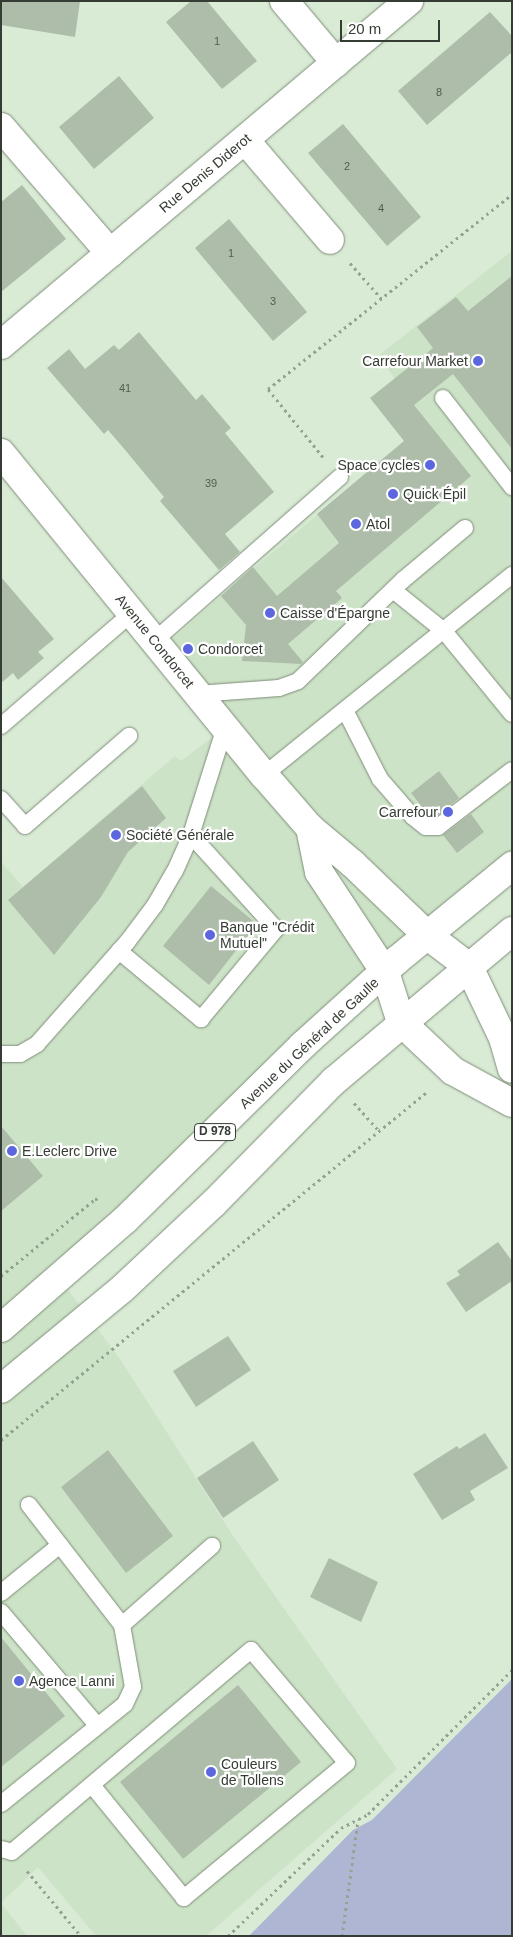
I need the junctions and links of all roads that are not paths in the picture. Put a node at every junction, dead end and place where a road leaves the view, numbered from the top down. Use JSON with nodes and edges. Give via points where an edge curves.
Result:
{"nodes":[{"id":1,"x":284,"y":1,"type":"edge"},
{"id":2,"x":410,"y":1,"type":"edge"},
{"id":3,"x":336,"y":63,"type":"junction"},
{"id":4,"x":1,"y":127,"type":"edge"},
{"id":5,"x":244,"y":140,"type":"junction"},
{"id":6,"x":330,"y":240,"type":"road end"},
{"id":7,"x":110,"y":253,"type":"junction"},
{"id":8,"x":1,"y":345,"type":"edge"},
{"id":9,"x":443,"y":398,"type":"dead end"},
{"id":10,"x":1,"y":453,"type":"edge"},
{"id":11,"x":340,"y":477,"type":"road end"},
{"id":12,"x":512,"y":487,"type":"edge"},
{"id":13,"x":466,"y":528,"type":"dead end"},
{"id":14,"x":509,"y":582,"type":"edge"},
{"id":15,"x":393,"y":590,"type":"junction"},
{"id":16,"x":132,"y":613,"type":"junction"},
{"id":17,"x":444,"y":631,"type":"junction"},
{"id":18,"x":154,"y":641,"type":"junction"},
{"id":19,"x":197,"y":694,"type":"junction"},
{"id":20,"x":344,"y":710,"type":"junction"},
{"id":21,"x":512,"y":714,"type":"edge"},
{"id":22,"x":1,"y":726,"type":"edge"},
{"id":23,"x":225,"y":728,"type":"junction"},
{"id":24,"x":129,"y":736,"type":"dead end"},
{"id":25,"x":512,"y":770,"type":"edge"},
{"id":26,"x":264,"y":776,"type":"junction"},
{"id":27,"x":1,"y":798,"type":"edge"},
{"id":28,"x":310,"y":828,"type":"junction"},
{"id":29,"x":191,"y":835,"type":"junction"},
{"id":30,"x":512,"y":866,"type":"edge"},
{"id":31,"x":512,"y":931,"type":"edge"},
{"id":32,"x":428,"y":935,"type":"junction"},
{"id":33,"x":120,"y":951,"type":"junction"},
{"id":34,"x":469,"y":967,"type":"junction"},
{"id":35,"x":385,"y":972,"type":"junction"},
{"id":36,"x":401,"y":1022,"type":"junction"},
{"id":37,"x":1,"y":1054,"type":"edge"},
{"id":38,"x":512,"y":1069,"type":"edge"},
{"id":39,"x":512,"y":1104,"type":"edge"},
{"id":40,"x":1,"y":1328,"type":"edge"},
{"id":41,"x":1,"y":1389,"type":"edge"},
{"id":42,"x":29,"y":1505,"type":"dead end"},
{"id":43,"x":60,"y":1545,"type":"junction"},
{"id":44,"x":212,"y":1546,"type":"dead end"},
{"id":45,"x":1,"y":1593,"type":"edge"},
{"id":46,"x":1,"y":1612,"type":"edge"},
{"id":47,"x":122,"y":1625,"type":"junction"},
{"id":48,"x":97,"y":1726,"type":"junction"},
{"id":49,"x":92,"y":1785,"type":"junction"},
{"id":50,"x":1,"y":1804,"type":"edge"},
{"id":51,"x":6,"y":1850,"type":"edge"}],
"edges":[{"from":1,"to":3,"type":"street"},
{"from":2,"to":3,"type":"street","name":"Rue Denis Diderot"},
{"from":3,"to":5,"type":"street","name":"Rue Denis Diderot"},
{"from":4,"to":7,"type":"street"},
{"from":5,"to":6,"type":"street"},
{"from":5,"to":7,"type":"street","name":"Rue Denis Diderot"},
{"from":7,"to":8,"type":"street","name":"Rue Denis Diderot"},
{"from":9,"to":12,"type":"lane"},
{"from":10,"to":16,"type":"street","name":"Avenue Condorcet"},
{"from":11,"to":18,"type":"lane"},
{"from":13,"to":15,"type":"lane"},
{"from":14,"to":17,"type":"lane"},
{"from":15,"to":17,"type":"lane"},
{"from":15,"to":19,"type":"lane","via":[[298,681],[279,688]]},
{"from":16,"to":18,"type":"street","name":"Avenue Condorcet"},
{"from":16,"to":22,"type":"lane"},
{"from":17,"to":20,"type":"lane"},
{"from":17,"to":21,"type":"lane"},
{"from":18,"to":19,"type":"street","name":"Avenue Condorcet"},
{"from":19,"to":23,"type":"street","name":"Avenue Condorcet"},
{"from":20,"to":25,"type":"lane","via":[[380,779],[426,827],[438,827]]},
{"from":20,"to":26,"type":"lane"},
{"from":23,"to":26,"type":"street","name":"Avenue Condorcet"},
{"from":23,"to":29,"type":"lane"},
{"from":24,"to":27,"type":"lane","via":[[25,826]]},
{"from":26,"to":28,"type":"street","name":"Avenue Condorcet"},
{"from":28,"to":32,"type":"street","name":"Avenue Condorcet"},
{"from":28,"to":35,"type":"street","via":[[318,872]]},
{"from":29,"to":33,"type":"lane","via":[[155,905]]},
{"from":29,"to":33,"type":"lane","via":[[276,929],[201,1019]]},
{"from":30,"to":32,"type":"street","name":"Avenue du Général de Gaulle","number":"D 978"},
{"from":31,"to":34,"type":"street"},
{"from":32,"to":34,"type":"street","name":"Avenue Condorcet"},
{"from":32,"to":35,"type":"street","name":"Avenue du Général de Gaulle","number":"D 978"},
{"from":33,"to":37,"type":"lane","via":[[38,1044],[20,1054]]},
{"from":34,"to":36,"type":"street"},
{"from":34,"to":38,"type":"street","via":[[503,1038]]},
{"from":35,"to":36,"type":"street"},
{"from":35,"to":40,"type":"street","name":"Avenue du Général de Gaulle","number":"D 978","via":[[125,1220]]},
{"from":36,"to":39,"type":"street","via":[[453,1071]]},
{"from":36,"to":41,"type":"street","via":[[334,1081],[214,1203],[122,1289]]},
{"from":42,"to":43,"type":"lane"},
{"from":43,"to":45,"type":"lane"},
{"from":43,"to":47,"type":"lane"},
{"from":44,"to":47,"type":"lane"},
{"from":46,"to":48,"type":"lane"},
{"from":47,"to":48,"type":"lane","via":[[133,1687],[125,1704]]},
{"from":48,"to":50,"type":"lane"},
{"from":49,"to":49,"type":"lane","via":[[184,1898],[346,1763],[251,1650]]},
{"from":49,"to":51,"type":"lane"}]}
